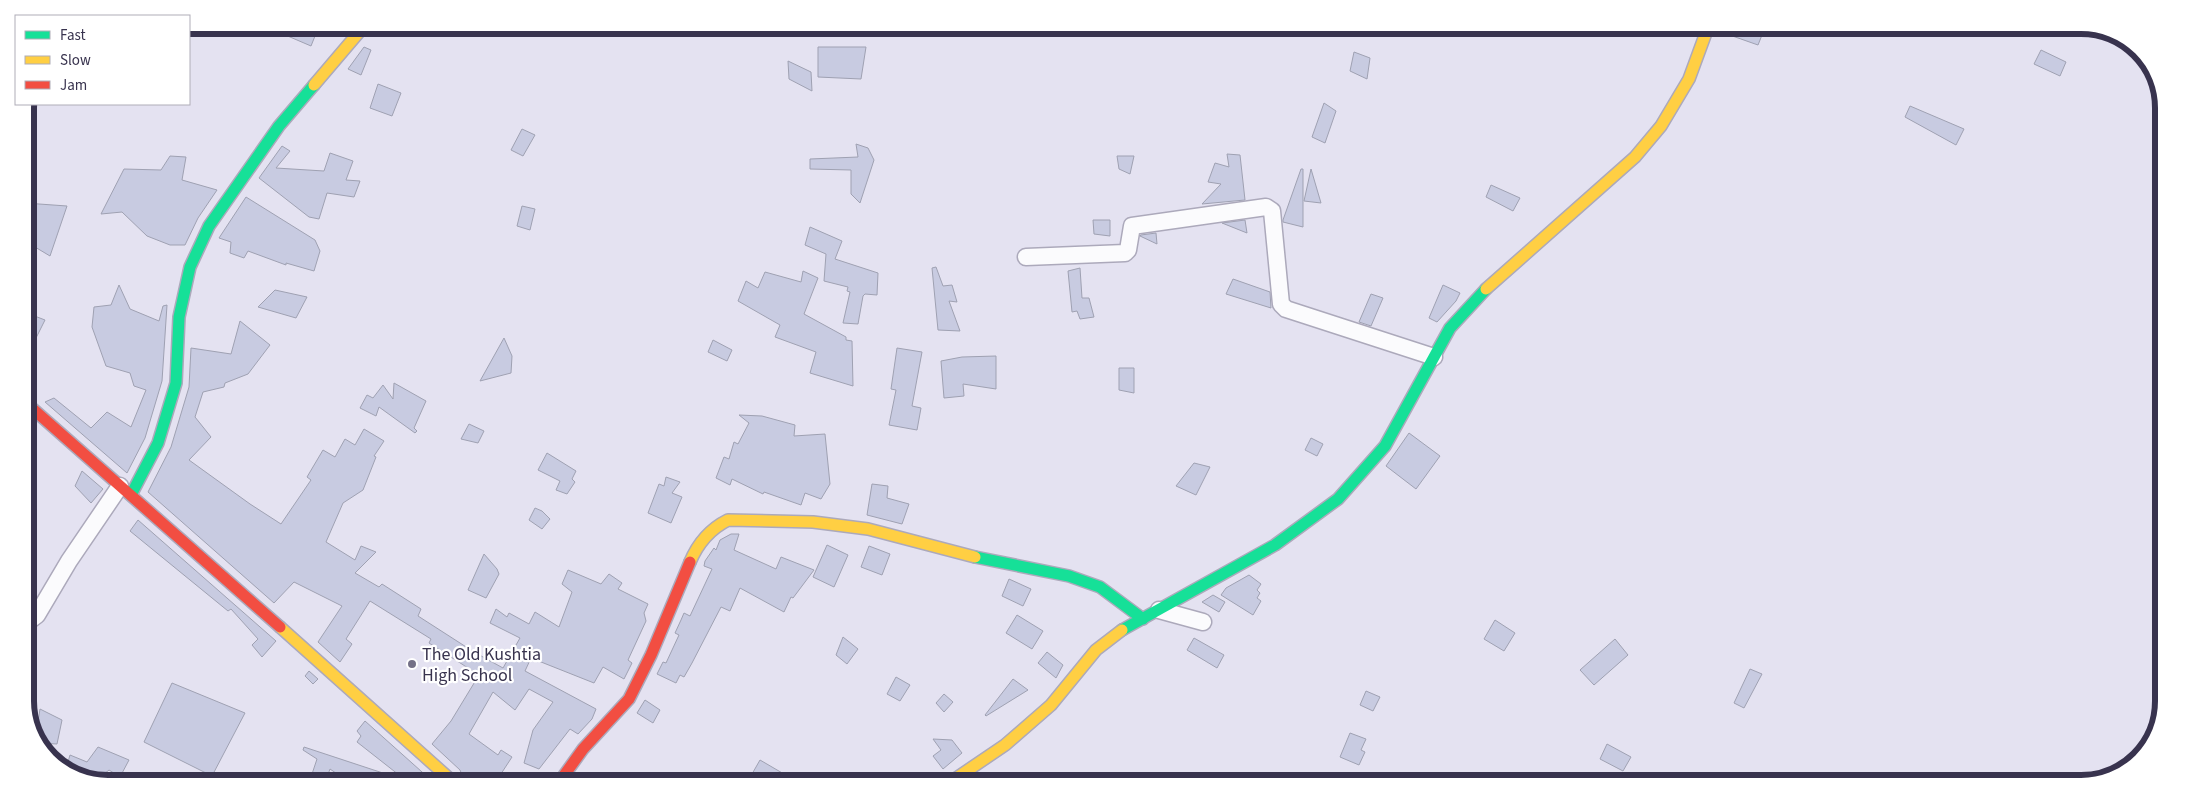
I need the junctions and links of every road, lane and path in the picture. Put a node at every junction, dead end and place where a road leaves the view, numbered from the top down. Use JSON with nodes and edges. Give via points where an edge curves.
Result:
{"nodes":[{"id":1,"x":357,"y":34,"type":"edge"},
{"id":2,"x":1706,"y":34,"type":"edge"},
{"id":3,"x":1026,"y":256,"type":"dead end"},
{"id":4,"x":1434,"y":357,"type":"junction"},
{"id":5,"x":34,"y":410,"type":"edge"},
{"id":6,"x":126,"y":491,"type":"junction"},
{"id":7,"x":1159,"y":610,"type":"junction"},
{"id":8,"x":34,"y":617,"type":"edge"},
{"id":9,"x":1143,"y":619,"type":"junction"},
{"id":10,"x":1203,"y":622,"type":"dead end"},
{"id":11,"x":444,"y":775,"type":"edge"},
{"id":12,"x":564,"y":775,"type":"edge"},
{"id":13,"x":962,"y":775,"type":"edge"}],
"edges":[{"from":1,"to":6,"type":"street","via":[[280,126],[210,226],[190,267],[179,317],[176,383],[158,444]]},
{"from":2,"to":4,"type":"street","via":[[1689,79],[1661,126],[1635,157],[1484,291],[1450,328]]},
{"from":3,"to":4,"type":"street","via":[[1125,253],[1132,226],[1266,207],[1272,211],[1280,304],[1286,309]]},
{"from":4,"to":7,"type":"street","via":[[1385,446],[1338,499],[1275,545]]},
{"from":5,"to":6,"type":"street"},
{"from":6,"to":8,"type":"street","via":[[69,561]]},
{"from":6,"to":11,"type":"street"},
{"from":7,"to":9,"type":"street"},
{"from":7,"to":10,"type":"street"},
{"from":9,"to":12,"type":"street","via":[[1100,587],[1069,576],[967,556],[868,529],[813,522],[728,520],[706,535],[693,555],[629,699],[583,748]]},
{"from":9,"to":13,"type":"street","via":[[1126,627],[1096,650],[1051,705],[1005,745]]}]}
